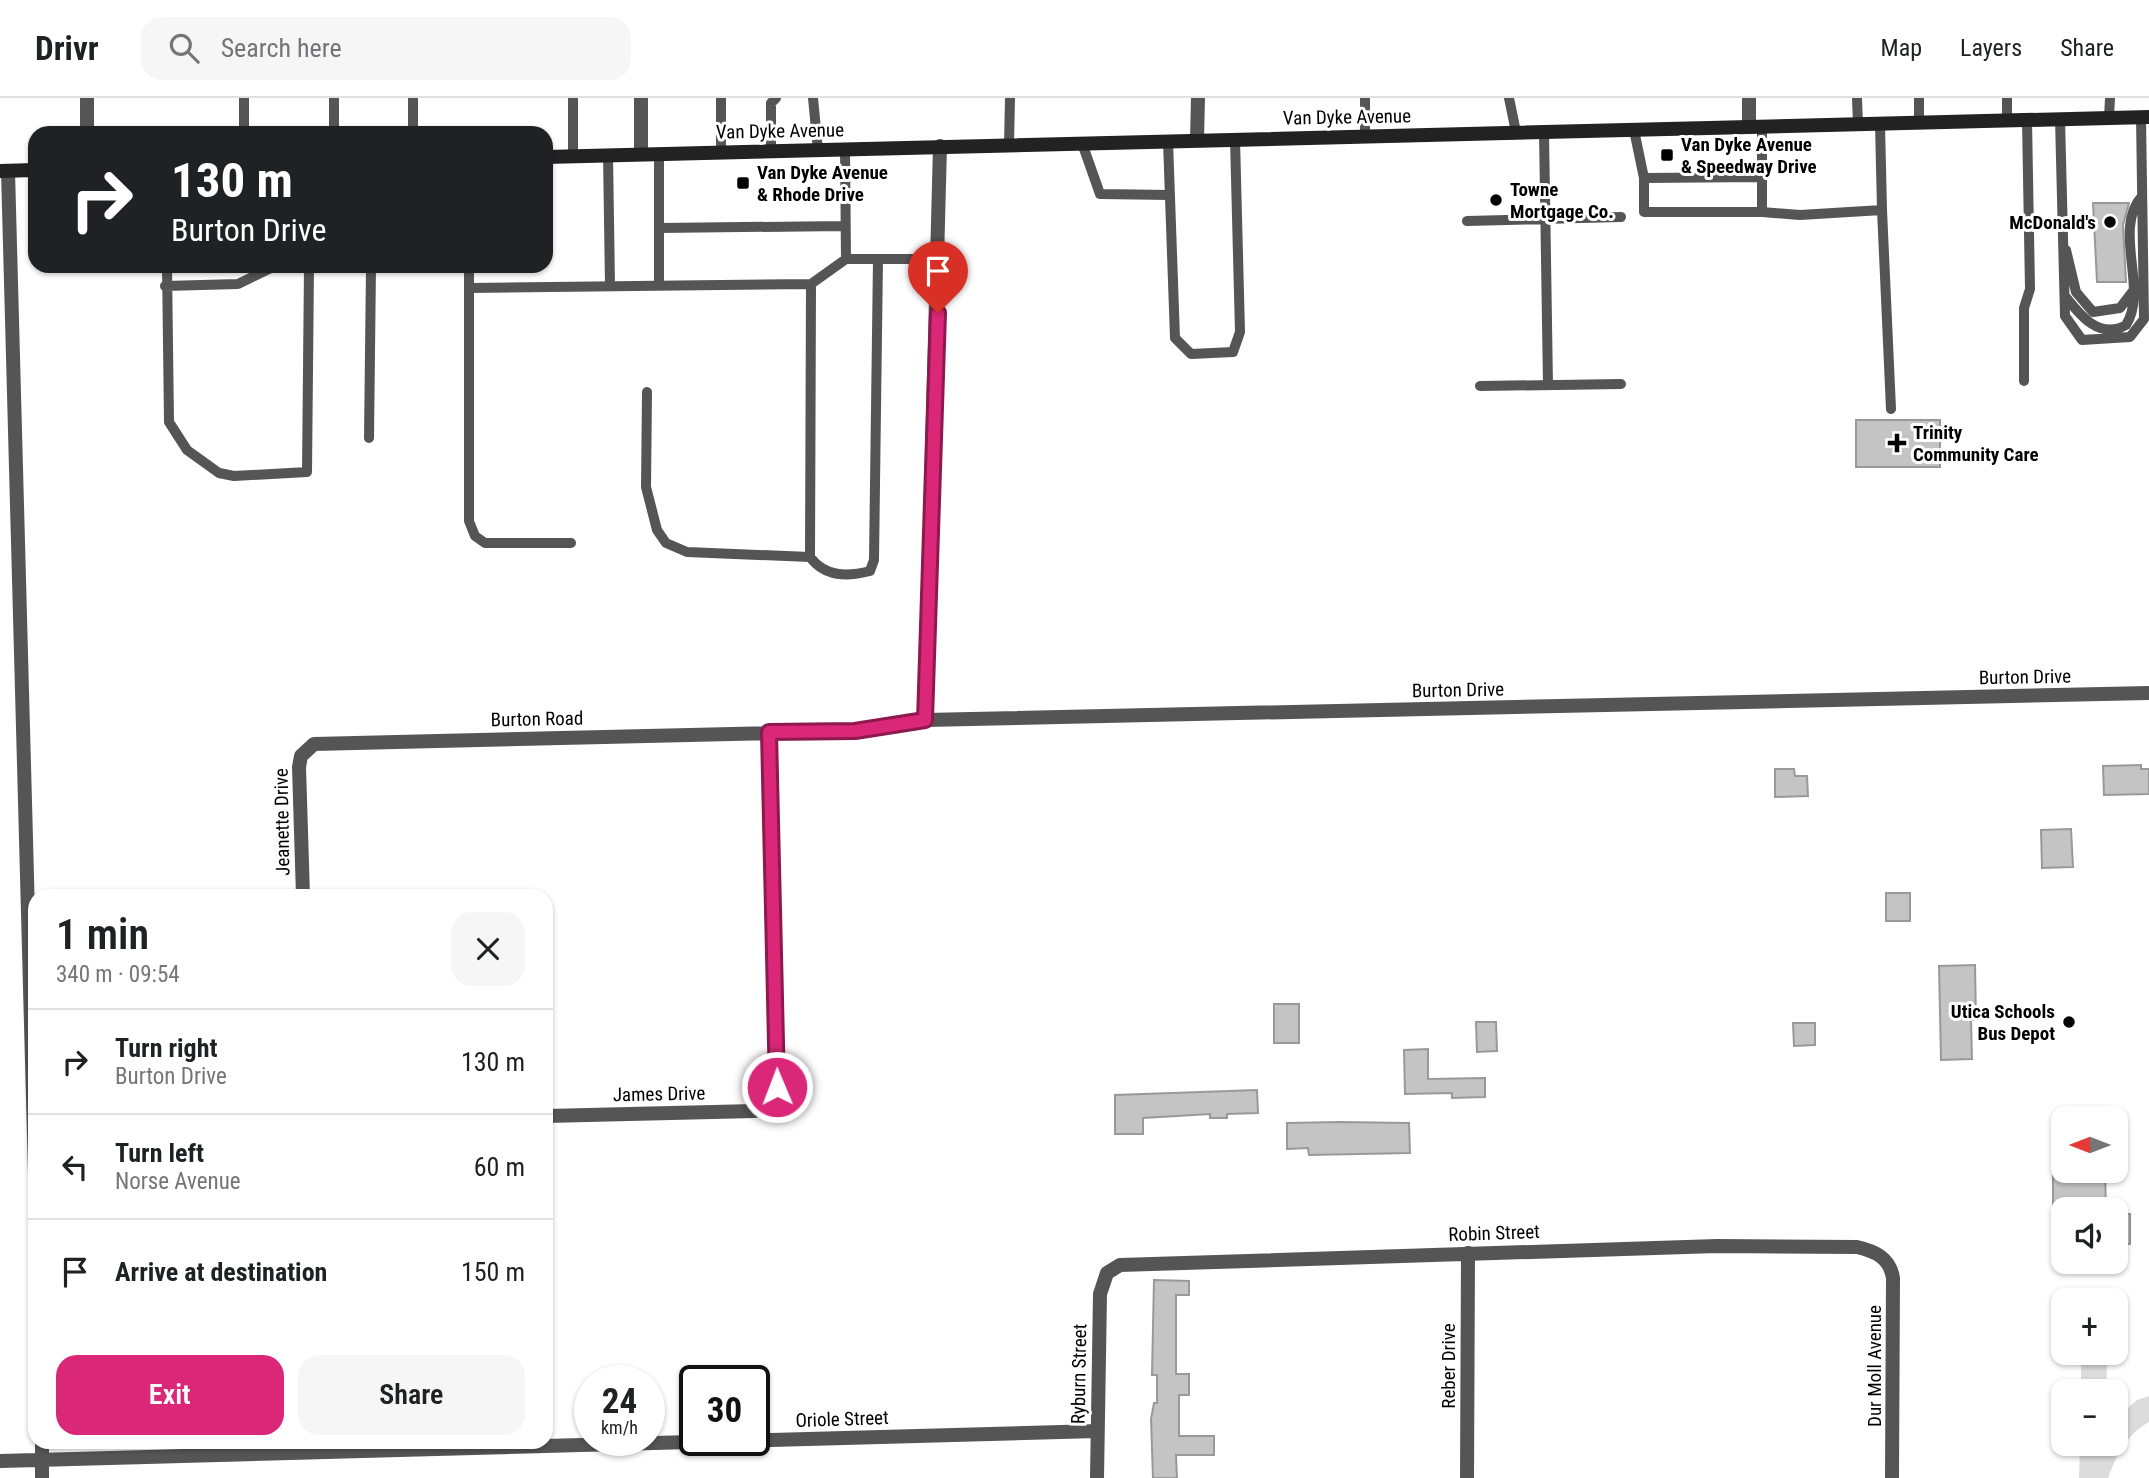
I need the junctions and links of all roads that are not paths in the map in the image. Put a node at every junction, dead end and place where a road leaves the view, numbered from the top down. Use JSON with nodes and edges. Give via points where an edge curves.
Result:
{"nodes":[{"id":1,"x":87,"y":98,"type":"edge"},
{"id":2,"x":244,"y":98,"type":"edge"},
{"id":3,"x":334,"y":98,"type":"edge"},
{"id":4,"x":412,"y":98,"type":"edge"},
{"id":5,"x":573,"y":98,"type":"edge"},
{"id":6,"x":641,"y":98,"type":"edge"},
{"id":7,"x":721,"y":98,"type":"edge"},
{"id":8,"x":1010,"y":98,"type":"edge"},
{"id":9,"x":1198,"y":98,"type":"edge"},
{"id":10,"x":1365,"y":98,"type":"edge"},
{"id":11,"x":1509,"y":98,"type":"edge"},
{"id":12,"x":1749,"y":98,"type":"edge"},
{"id":13,"x":1857,"y":98,"type":"edge"},
{"id":14,"x":1919,"y":98,"type":"edge"},
{"id":15,"x":2007,"y":98,"type":"edge"},
{"id":16,"x":2110,"y":98,"type":"edge"},
{"id":17,"x":813,"y":100,"type":"edge"},
{"id":18,"x":774,"y":101,"type":"edge"},
{"id":19,"x":2145,"y":117,"type":"edge"},
{"id":20,"x":2109,"y":118,"type":"junction"},
{"id":21,"x":2060,"y":119,"type":"junction"},
{"id":22,"x":2007,"y":120,"type":"junction"},
{"id":23,"x":2027,"y":120,"type":"junction"},
{"id":24,"x":1919,"y":123,"type":"junction"},
{"id":25,"x":1880,"y":124,"type":"junction"},
{"id":26,"x":1858,"y":125,"type":"junction"},
{"id":27,"x":87,"y":126,"type":"edge"},
{"id":28,"x":244,"y":126,"type":"edge"},
{"id":29,"x":334,"y":126,"type":"edge"},
{"id":30,"x":413,"y":126,"type":"edge"},
{"id":31,"x":1755,"y":126,"type":"junction"},
{"id":32,"x":1634,"y":130,"type":"junction"},
{"id":33,"x":1516,"y":132,"type":"junction"},
{"id":34,"x":1544,"y":132,"type":"junction"},
{"id":35,"x":1365,"y":136,"type":"junction"},
{"id":36,"x":1236,"y":139,"type":"junction"},
{"id":37,"x":1197,"y":140,"type":"junction"},
{"id":38,"x":1168,"y":141,"type":"junction"},
{"id":39,"x":1082,"y":143,"type":"junction"},
{"id":40,"x":1009,"y":145,"type":"junction"},
{"id":41,"x":940,"y":146,"type":"junction"},
{"id":42,"x":845,"y":149,"type":"junction"},
{"id":43,"x":818,"y":150,"type":"junction"},
{"id":44,"x":721,"y":152,"type":"junction"},
{"id":45,"x":771,"y":152,"type":"junction"},
{"id":46,"x":659,"y":153,"type":"junction"},
{"id":47,"x":608,"y":154,"type":"junction"},
{"id":48,"x":641,"y":154,"type":"junction"},
{"id":49,"x":573,"y":155,"type":"junction"},
{"id":50,"x":553,"y":156,"type":"edge"},
{"id":51,"x":28,"y":170,"type":"edge"},
{"id":52,"x":4,"y":171,"type":"edge"},
{"id":53,"x":1761,"y":177,"type":"junction"},
{"id":54,"x":1644,"y":178,"type":"junction"},
{"id":55,"x":1170,"y":195,"type":"junction"},
{"id":56,"x":2142,"y":197,"type":"junction"},
{"id":57,"x":1882,"y":210,"type":"junction"},
{"id":58,"x":1762,"y":212,"type":"junction"},
{"id":59,"x":1545,"y":218,"type":"junction"},
{"id":60,"x":1621,"y":218,"type":"dead end"},
{"id":61,"x":1467,"y":221,"type":"dead end"},
{"id":62,"x":845,"y":226,"type":"junction"},
{"id":63,"x":659,"y":228,"type":"junction"},
{"id":64,"x":2063,"y":243,"type":"junction"},
{"id":65,"x":939,"y":258,"type":"junction"},
{"id":66,"x":846,"y":259,"type":"junction"},
{"id":67,"x":878,"y":259,"type":"junction"},
{"id":68,"x":166,"y":273,"type":"edge"},
{"id":69,"x":260,"y":273,"type":"edge"},
{"id":70,"x":309,"y":273,"type":"edge"},
{"id":71,"x":371,"y":273,"type":"edge"},
{"id":72,"x":469,"y":273,"type":"edge"},
{"id":73,"x":811,"y":284,"type":"junction"},
{"id":74,"x":165,"y":286,"type":"junction"},
{"id":75,"x":610,"y":286,"type":"junction"},
{"id":76,"x":659,"y":286,"type":"junction"},
{"id":77,"x":469,"y":288,"type":"junction"},
{"id":78,"x":2133,"y":291,"type":"junction"},
{"id":79,"x":2064,"y":296,"type":"junction"},
{"id":80,"x":2024,"y":381,"type":"dead end"},
{"id":81,"x":1621,"y":384,"type":"dead end"},
{"id":82,"x":1548,"y":385,"type":"junction"},
{"id":83,"x":1480,"y":386,"type":"dead end"},
{"id":84,"x":647,"y":392,"type":"dead end"},
{"id":85,"x":1891,"y":409,"type":"dead end"},
{"id":86,"x":369,"y":438,"type":"dead end"},
{"id":87,"x":571,"y":543,"type":"dead end"},
{"id":88,"x":810,"y":558,"type":"junction"},
{"id":89,"x":2149,"y":693,"type":"edge"},
{"id":90,"x":925,"y":720,"type":"junction"},
{"id":91,"x":769,"y":732,"type":"junction"},
{"id":92,"x":306,"y":748,"type":"joint"},
{"id":93,"x":303,"y":889,"type":"edge"},
{"id":94,"x":28,"y":947,"type":"edge"},
{"id":95,"x":553,"y":1116,"type":"edge"},
{"id":96,"x":1468,"y":1253,"type":"junction"},
{"id":97,"x":1882,"y":1257,"type":"joint"},
{"id":98,"x":1107,"y":1273,"type":"joint"},
{"id":99,"x":1097,"y":1432,"type":"junction"},
{"id":100,"x":553,"y":1446,"type":"edge"},
{"id":101,"x":42,"y":1449,"type":"edge"},
{"id":102,"x":456,"y":1449,"type":"edge"},
{"id":103,"x":42,"y":1460,"type":"junction"},
{"id":104,"x":0,"y":1461,"type":"edge"},
{"id":105,"x":42,"y":1478,"type":"edge"},
{"id":106,"x":1097,"y":1478,"type":"edge"},
{"id":107,"x":1467,"y":1478,"type":"edge"},
{"id":108,"x":1892,"y":1478,"type":"edge"}],
"edges":[{"from":1,"to":27,"type":"street"},
{"from":2,"to":28,"type":"lane"},
{"from":3,"to":29,"type":"lane"},
{"from":4,"to":30,"type":"lane"},
{"from":5,"to":49,"type":"lane"},
{"from":6,"to":48,"type":"street"},
{"from":7,"to":44,"type":"lane"},
{"from":8,"to":40,"type":"lane"},
{"from":9,"to":37,"type":"street"},
{"from":10,"to":35,"type":"lane"},
{"from":11,"to":33,"type":"lane"},
{"from":12,"to":31,"type":"street"},
{"from":13,"to":26,"type":"lane"},
{"from":14,"to":24,"type":"lane"},
{"from":15,"to":22,"type":"lane"},
{"from":16,"to":20,"type":"lane"},
{"from":17,"to":43,"type":"lane"},
{"from":18,"to":45,"type":"lane"},
{"from":19,"to":20,"type":"main road","name":"Van Dyke Avenue"},
{"from":19,"to":56,"type":"lane"},
{"from":20,"to":21,"type":"main road","name":"Van Dyke Avenue"},
{"from":21,"to":23,"type":"main road","name":"Van Dyke Avenue"},
{"from":21,"to":64,"type":"lane"},
{"from":22,"to":23,"type":"main road","name":"Van Dyke Avenue"},
{"from":22,"to":24,"type":"main road","name":"Van Dyke Avenue"},
{"from":23,"to":80,"type":"lane","via":[[2030,289],[2024,308]]},
{"from":24,"to":25,"type":"main road","name":"Van Dyke Avenue"},
{"from":25,"to":26,"type":"main road","name":"Van Dyke Avenue"},
{"from":25,"to":57,"type":"lane"},
{"from":26,"to":31,"type":"main road","name":"Van Dyke Avenue"},
{"from":31,"to":32,"type":"main road","name":"Van Dyke Avenue"},
{"from":31,"to":53,"type":"lane"},
{"from":32,"to":34,"type":"main road","name":"Van Dyke Avenue"},
{"from":32,"to":54,"type":"lane"},
{"from":33,"to":34,"type":"main road","name":"Van Dyke Avenue"},
{"from":33,"to":35,"type":"main road","name":"Van Dyke Avenue"},
{"from":34,"to":59,"type":"lane"},
{"from":35,"to":36,"type":"main road","name":"Van Dyke Avenue"},
{"from":36,"to":37,"type":"main road","name":"Van Dyke Avenue"},
{"from":36,"to":55,"type":"lane","via":[[1240,332],[1233,352],[1191,354],[1175,338]]},
{"from":37,"to":38,"type":"main road","name":"Van Dyke Avenue"},
{"from":38,"to":39,"type":"main road","name":"Van Dyke Avenue"},
{"from":38,"to":55,"type":"lane"},
{"from":39,"to":40,"type":"main road","name":"Van Dyke Avenue"},
{"from":39,"to":55,"type":"lane","via":[[1100,194]]},
{"from":40,"to":41,"type":"main road","name":"Van Dyke Avenue"},
{"from":41,"to":42,"type":"main road","name":"Van Dyke Avenue"},
{"from":41,"to":65,"type":"street"},
{"from":42,"to":43,"type":"main road","name":"Van Dyke Avenue"},
{"from":42,"to":62,"type":"lane"},
{"from":43,"to":45,"type":"main road","name":"Van Dyke Avenue"},
{"from":44,"to":45,"type":"main road","name":"Van Dyke Avenue"},
{"from":44,"to":46,"type":"main road","name":"Van Dyke Avenue"},
{"from":46,"to":48,"type":"main road","name":"Van Dyke Avenue"},
{"from":46,"to":63,"type":"lane"},
{"from":47,"to":48,"type":"main road","name":"Van Dyke Avenue"},
{"from":47,"to":49,"type":"main road","name":"Van Dyke Avenue"},
{"from":47,"to":75,"type":"lane"},
{"from":49,"to":50,"type":"main road","name":"Van Dyke Avenue"},
{"from":51,"to":52,"type":"main road"},
{"from":52,"to":94,"type":"street"},
{"from":53,"to":54,"type":"lane"},
{"from":53,"to":58,"type":"lane"},
{"from":54,"to":58,"type":"lane","via":[[1644,212]]},
{"from":56,"to":78,"type":"lane","via":[[2134,206],[2132,223]]},
{"from":56,"to":79,"type":"lane","via":[[2144,319],[2130,337],[2082,340],[2065,316]]},
{"from":57,"to":58,"type":"lane","via":[[1800,215]]},
{"from":57,"to":85,"type":"lane"},
{"from":59,"to":60,"type":"lane"},
{"from":59,"to":61,"type":"lane"},
{"from":59,"to":82,"type":"lane"},
{"from":62,"to":63,"type":"lane"},
{"from":62,"to":66,"type":"lane"},
{"from":63,"to":76,"type":"lane"},
{"from":64,"to":78,"type":"lane","via":[[2072,262],[2076,292],[2093,312],[2120,308]]},
{"from":64,"to":79,"type":"lane"},
{"from":65,"to":67,"type":"lane"},
{"from":65,"to":90,"type":"street"},
{"from":66,"to":67,"type":"lane"},
{"from":66,"to":73,"type":"lane"},
{"from":67,"to":88,"type":"lane","via":[[874,560],[870,571],[829,573]]},
{"from":68,"to":74,"type":"lane"},
{"from":69,"to":74,"type":"lane","via":[[237,284]]},
{"from":70,"to":74,"type":"lane","via":[[307,472],[234,476],[219,473],[187,450],[169,422]]},
{"from":71,"to":86,"type":"lane"},
{"from":72,"to":77,"type":"lane"},
{"from":73,"to":76,"type":"lane"},
{"from":73,"to":88,"type":"lane"},
{"from":75,"to":76,"type":"lane"},
{"from":75,"to":77,"type":"lane"},
{"from":77,"to":87,"type":"lane","via":[[469,520],[475,536],[485,543]]},
{"from":78,"to":79,"type":"lane","via":[[2132,317],[2126,326],[2108,331],[2081,316]]},
{"from":81,"to":82,"type":"lane"},
{"from":82,"to":83,"type":"lane"},
{"from":84,"to":88,"type":"lane","via":[[646,487],[650,511],[666,543],[687,552]]},
{"from":89,"to":90,"type":"street","name":"Burton Drive"},
{"from":90,"to":91,"type":"street","name":"Burton Drive","via":[[855,731]]},
{"from":91,"to":92,"type":"street","name":"Burton Road","via":[[322,743]]},
{"from":91,"to":95,"type":"street","name":"James Drive","via":[[777,1087],[771,1105],[755,1111]]},
{"from":92,"to":93,"type":"street","name":"Jeanette Drive","via":[[299,767]]},
{"from":96,"to":97,"type":"street","name":"Robin Street","via":[[1840,1246]]},
{"from":96,"to":98,"type":"street","name":"Robin Street","via":[[1139,1262]]},
{"from":96,"to":107,"type":"street","name":"Reber Drive"},
{"from":97,"to":108,"type":"street","name":"Dur Moll Avenue","via":[[1893,1278]]},
{"from":98,"to":99,"type":"street","name":"Ryburn Street","via":[[1100,1294]]},
{"from":99,"to":100,"type":"street","name":"Oriole Street"},
{"from":99,"to":106,"type":"street","name":"Ryburn Street"},
{"from":101,"to":103,"type":"street"},
{"from":102,"to":103,"type":"street","name":"Oriole Street"},
{"from":103,"to":104,"type":"street","name":"Oriole Street"},
{"from":103,"to":105,"type":"street"}]}
